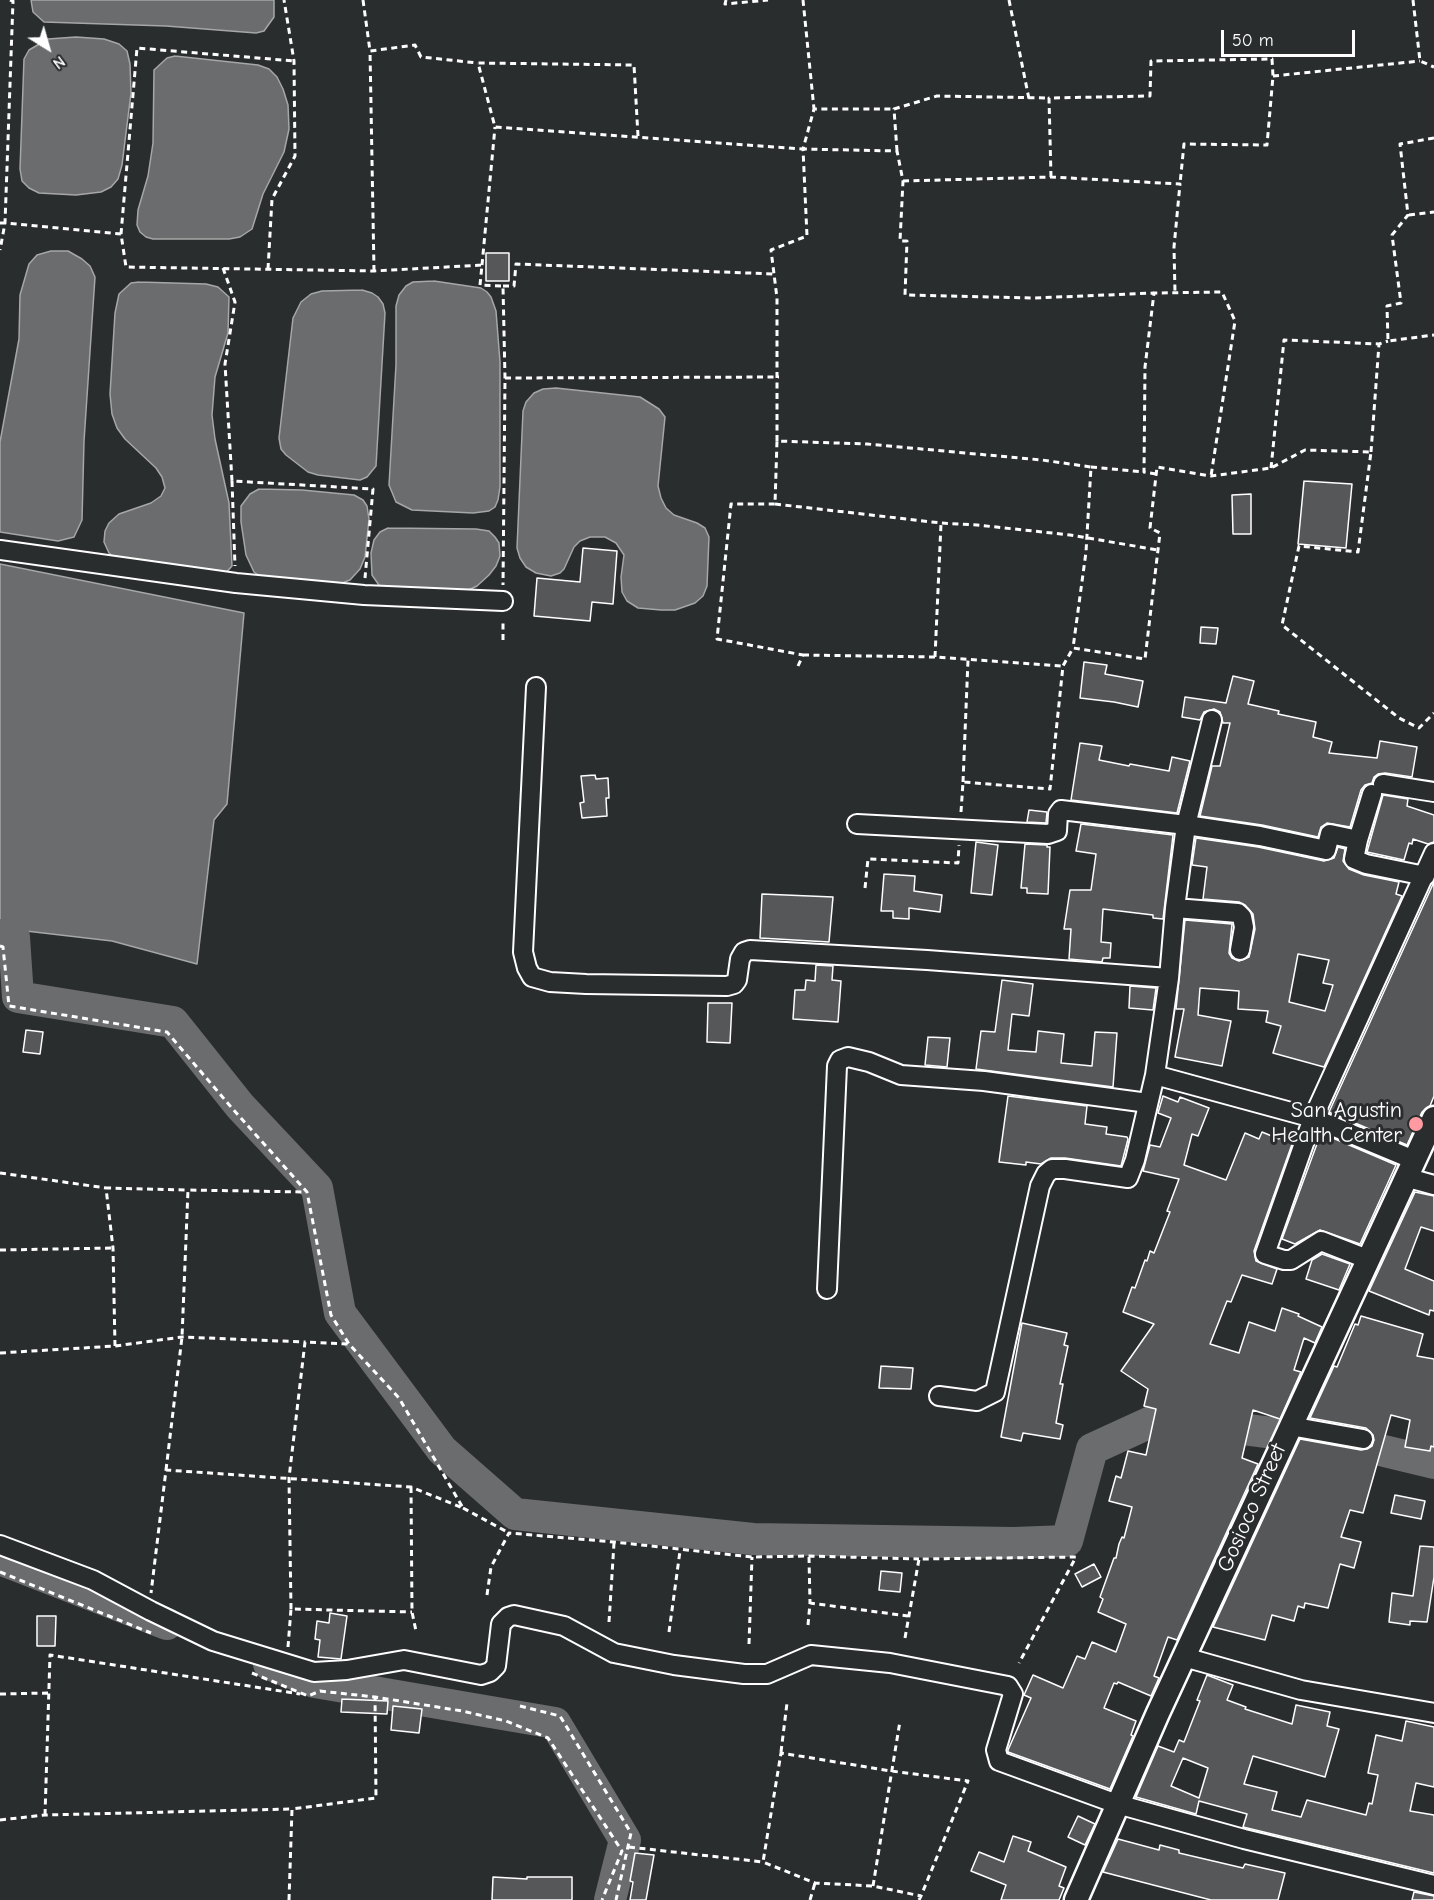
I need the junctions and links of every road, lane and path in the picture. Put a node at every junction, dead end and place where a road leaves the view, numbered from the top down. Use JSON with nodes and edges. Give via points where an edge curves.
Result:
{"nodes":[{"id":1,"x":12,"y":0,"type":"edge"},
{"id":2,"x":284,"y":0,"type":"edge"},
{"id":3,"x":363,"y":0,"type":"edge"},
{"id":4,"x":726,"y":0,"type":"edge"},
{"id":5,"x":768,"y":0,"type":"edge"},
{"id":6,"x":803,"y":0,"type":"edge"},
{"id":7,"x":1009,"y":0,"type":"edge"},
{"id":8,"x":1413,"y":0,"type":"edge"},
{"id":9,"x":370,"y":51,"type":"junction"},
{"id":10,"x":294,"y":61,"type":"junction"},
{"id":11,"x":1420,"y":61,"type":"junction"},
{"id":12,"x":478,"y":63,"type":"junction"},
{"id":13,"x":1434,"y":67,"type":"edge"},
{"id":14,"x":1273,"y":76,"type":"junction"},
{"id":15,"x":1049,"y":98,"type":"junction"},
{"id":16,"x":1029,"y":99,"type":"junction"},
{"id":17,"x":814,"y":109,"type":"junction"},
{"id":18,"x":894,"y":109,"type":"junction"},
{"id":19,"x":495,"y":127,"type":"junction"},
{"id":20,"x":638,"y":136,"type":"junction"},
{"id":21,"x":1434,"y":138,"type":"edge"},
{"id":22,"x":802,"y":149,"type":"junction"},
{"id":23,"x":897,"y":151,"type":"junction"},
{"id":24,"x":1050,"y":177,"type":"junction"},
{"id":25,"x":903,"y":181,"type":"junction"},
{"id":26,"x":1180,"y":184,"type":"junction"},
{"id":27,"x":1434,"y":212,"type":"edge"},
{"id":28,"x":1408,"y":215,"type":"junction"},
{"id":29,"x":2,"y":223,"type":"edge"},
{"id":30,"x":121,"y":234,"type":"junction"},
{"id":31,"x":0,"y":250,"type":"edge"},
{"id":32,"x":482,"y":265,"type":"junction"},
{"id":33,"x":223,"y":268,"type":"junction"},
{"id":34,"x":268,"y":268,"type":"junction"},
{"id":35,"x":375,"y":271,"type":"junction"},
{"id":36,"x":774,"y":274,"type":"junction"},
{"id":37,"x":503,"y":286,"type":"junction"},
{"id":38,"x":1154,"y":293,"type":"junction"},
{"id":39,"x":1175,"y":293,"type":"junction"},
{"id":40,"x":1434,"y":335,"type":"edge"},
{"id":41,"x":1388,"y":341,"type":"junction"},
{"id":42,"x":1379,"y":344,"type":"junction"},
{"id":43,"x":779,"y":377,"type":"junction"},
{"id":44,"x":505,"y":378,"type":"junction"},
{"id":45,"x":777,"y":441,"type":"junction"},
{"id":46,"x":1371,"y":452,"type":"junction"},
{"id":47,"x":1091,"y":467,"type":"junction"},
{"id":48,"x":1271,"y":468,"type":"junction"},
{"id":49,"x":1144,"y":472,"type":"junction"},
{"id":50,"x":1156,"y":474,"type":"junction"},
{"id":51,"x":1211,"y":476,"type":"junction"},
{"id":52,"x":232,"y":481,"type":"junction"},
{"id":53,"x":775,"y":504,"type":"junction"},
{"id":54,"x":941,"y":523,"type":"junction"},
{"id":55,"x":1087,"y":538,"type":"junction"},
{"id":56,"x":0,"y":550,"type":"edge"},
{"id":57,"x":1158,"y":550,"type":"junction"},
{"id":58,"x":236,"y":583,"type":"junction"},
{"id":59,"x":364,"y":595,"type":"junction"},
{"id":60,"x":503,"y":601,"type":"junction"},
{"id":61,"x":502,"y":640,"type":"dead end"},
{"id":62,"x":1073,"y":648,"type":"junction"},
{"id":63,"x":804,"y":655,"type":"junction"},
{"id":64,"x":935,"y":657,"type":"junction"},
{"id":65,"x":968,"y":660,"type":"junction"},
{"id":66,"x":798,"y":666,"type":"dead end"},
{"id":67,"x":1063,"y":666,"type":"junction"},
{"id":68,"x":536,"y":687,"type":"dead end"},
{"id":69,"x":1434,"y":713,"type":"edge"},
{"id":70,"x":1212,"y":720,"type":"dead end"},
{"id":71,"x":963,"y":782,"type":"junction"},
{"id":72,"x":1434,"y":792,"type":"edge"},
{"id":73,"x":857,"y":824,"type":"dead end"},
{"id":74,"x":1186,"y":825,"type":"junction"},
{"id":75,"x":960,"y":830,"type":"junction"},
{"id":76,"x":1358,"y":840,"type":"junction"},
{"id":77,"x":1434,"y":853,"type":"edge"},
{"id":78,"x":1425,"y":876,"type":"junction"},
{"id":79,"x":865,"y":888,"type":"dead end"},
{"id":80,"x":1175,"y":908,"type":"junction"},
{"id":81,"x":0,"y":946,"type":"edge"},
{"id":82,"x":1240,"y":950,"type":"dead end"},
{"id":83,"x":1169,"y":978,"type":"junction"},
{"id":84,"x":1155,"y":1075,"type":"junction"},
{"id":85,"x":1148,"y":1103,"type":"junction"},
{"id":86,"x":1313,"y":1118,"type":"junction"},
{"id":87,"x":1434,"y":1118,"type":"edge"},
{"id":88,"x":1410,"y":1168,"type":"junction"},
{"id":89,"x":0,"y":1173,"type":"edge"},
{"id":90,"x":1434,"y":1185,"type":"edge"},
{"id":91,"x":106,"y":1188,"type":"junction"},
{"id":92,"x":188,"y":1190,"type":"junction"},
{"id":93,"x":307,"y":1192,"type":"junction"},
{"id":94,"x":113,"y":1248,"type":"junction"},
{"id":95,"x":0,"y":1250,"type":"edge"},
{"id":96,"x":1367,"y":1259,"type":"junction"},
{"id":97,"x":827,"y":1288,"type":"dead end"},
{"id":98,"x":182,"y":1337,"type":"junction"},
{"id":99,"x":305,"y":1342,"type":"junction"},
{"id":100,"x":349,"y":1344,"type":"junction"},
{"id":101,"x":115,"y":1346,"type":"junction"},
{"id":102,"x":0,"y":1353,"type":"edge"},
{"id":103,"x":939,"y":1396,"type":"dead end"},
{"id":104,"x":1287,"y":1432,"type":"junction"},
{"id":105,"x":1363,"y":1439,"type":"dead end"},
{"id":106,"x":166,"y":1470,"type":"junction"},
{"id":107,"x":289,"y":1478,"type":"junction"},
{"id":108,"x":411,"y":1487,"type":"junction"},
{"id":109,"x":464,"y":1508,"type":"junction"},
{"id":110,"x":508,"y":1533,"type":"junction"},
{"id":111,"x":614,"y":1542,"type":"junction"},
{"id":112,"x":0,"y":1545,"type":"edge"},
{"id":113,"x":680,"y":1550,"type":"junction"},
{"id":114,"x":809,"y":1556,"type":"junction"},
{"id":115,"x":752,"y":1557,"type":"junction"},
{"id":116,"x":919,"y":1559,"type":"junction"},
{"id":117,"x":0,"y":1572,"type":"edge"},
{"id":118,"x":487,"y":1596,"type":"dead end"},
{"id":119,"x":150,"y":1601,"type":"dead end"},
{"id":120,"x":810,"y":1603,"type":"junction"},
{"id":121,"x":291,"y":1609,"type":"junction"},
{"id":122,"x":412,"y":1612,"type":"junction"},
{"id":123,"x":908,"y":1616,"type":"junction"},
{"id":124,"x":609,"y":1622,"type":"dead end"},
{"id":125,"x":808,"y":1625,"type":"dead end"},
{"id":126,"x":416,"y":1632,"type":"dead end"},
{"id":127,"x":669,"y":1632,"type":"dead end"},
{"id":128,"x":154,"y":1634,"type":"dead end"},
{"id":129,"x":905,"y":1638,"type":"dead end"},
{"id":130,"x":749,"y":1644,"type":"dead end"},
{"id":131,"x":287,"y":1654,"type":"dead end"},
{"id":132,"x":1184,"y":1657,"type":"junction"},
{"id":133,"x":1019,"y":1663,"type":"dead end"},
{"id":134,"x":242,"y":1669,"type":"dead end"},
{"id":135,"x":49,"y":1693,"type":"junction"},
{"id":136,"x":0,"y":1694,"type":"edge"},
{"id":137,"x":308,"y":1696,"type":"junction"},
{"id":138,"x":375,"y":1697,"type":"junction"},
{"id":139,"x":787,"y":1703,"type":"dead end"},
{"id":140,"x":520,"y":1706,"type":"dead end"},
{"id":141,"x":1434,"y":1713,"type":"edge"},
{"id":142,"x":900,"y":1721,"type":"dead end"},
{"id":143,"x":781,"y":1753,"type":"junction"},
{"id":144,"x":891,"y":1771,"type":"junction"},
{"id":145,"x":1117,"y":1804,"type":"junction"},
{"id":146,"x":292,"y":1809,"type":"junction"},
{"id":147,"x":45,"y":1815,"type":"junction"},
{"id":148,"x":0,"y":1820,"type":"edge"},
{"id":149,"x":629,"y":1847,"type":"junction"},
{"id":150,"x":763,"y":1862,"type":"junction"},
{"id":151,"x":815,"y":1883,"type":"junction"},
{"id":152,"x":1434,"y":1885,"type":"edge"},
{"id":153,"x":873,"y":1886,"type":"junction"},
{"id":154,"x":920,"y":1898,"type":"edge"},
{"id":155,"x":289,"y":1900,"type":"edge"},
{"id":156,"x":602,"y":1900,"type":"edge"},
{"id":157,"x":616,"y":1900,"type":"edge"},
{"id":158,"x":810,"y":1900,"type":"edge"},
{"id":159,"x":1076,"y":1900,"type":"edge"}],
"edges":[{"from":1,"to":29,"type":"path"},
{"from":2,"to":10,"type":"path"},
{"from":3,"to":9,"type":"path"},
{"from":4,"to":5,"type":"path","via":[[725,4]]},
{"from":6,"to":17,"type":"path"},
{"from":7,"to":16,"type":"path"},
{"from":8,"to":11,"type":"path"},
{"from":9,"to":12,"type":"path","via":[[415,45],[421,57]]},
{"from":9,"to":35,"type":"path"},
{"from":10,"to":30,"type":"path","via":[[137,48]]},
{"from":10,"to":34,"type":"path","via":[[295,156],[272,199]]},
{"from":11,"to":13,"type":"path"},
{"from":11,"to":14,"type":"path"},
{"from":12,"to":19,"type":"path"},
{"from":12,"to":20,"type":"path","via":[[634,65]]},
{"from":14,"to":15,"type":"path","via":[[1272,59],[1151,61],[1150,96]]},
{"from":14,"to":26,"type":"path","via":[[1267,145],[1184,144]]},
{"from":15,"to":16,"type":"path"},
{"from":15,"to":24,"type":"path"},
{"from":16,"to":18,"type":"path","via":[[937,96]]},
{"from":17,"to":18,"type":"path"},
{"from":17,"to":22,"type":"path"},
{"from":18,"to":23,"type":"path"},
{"from":19,"to":20,"type":"path"},
{"from":19,"to":32,"type":"path"},
{"from":20,"to":22,"type":"path"},
{"from":21,"to":28,"type":"path","via":[[1400,144]]},
{"from":22,"to":23,"type":"path"},
{"from":22,"to":36,"type":"path","via":[[807,236],[771,250]]},
{"from":23,"to":25,"type":"path"},
{"from":24,"to":25,"type":"path"},
{"from":24,"to":26,"type":"path"},
{"from":25,"to":38,"type":"path","via":[[900,241],[908,241],[906,294],[1035,298]]},
{"from":26,"to":39,"type":"path","via":[[1174,247]]},
{"from":27,"to":28,"type":"path"},
{"from":28,"to":41,"type":"path","via":[[1392,235],[1401,303],[1387,306]]},
{"from":29,"to":30,"type":"path"},
{"from":29,"to":31,"type":"path"},
{"from":30,"to":33,"type":"path","via":[[126,267]]},
{"from":32,"to":35,"type":"path"},
{"from":32,"to":37,"type":"path","via":[[480,285]]},
{"from":33,"to":34,"type":"path"},
{"from":33,"to":52,"type":"path","via":[[235,302],[225,364]]},
{"from":34,"to":35,"type":"path"},
{"from":36,"to":37,"type":"path","via":[[516,264],[514,286]]},
{"from":36,"to":43,"type":"path"},
{"from":37,"to":44,"type":"path"},
{"from":38,"to":39,"type":"path"},
{"from":38,"to":49,"type":"path","via":[[1145,367]]},
{"from":39,"to":51,"type":"path","via":[[1222,292],[1235,321]]},
{"from":40,"to":41,"type":"path"},
{"from":41,"to":42,"type":"path"},
{"from":42,"to":46,"type":"path"},
{"from":42,"to":48,"type":"path","via":[[1284,340]]},
{"from":43,"to":44,"type":"path"},
{"from":43,"to":45,"type":"path"},
{"from":44,"to":60,"type":"path"},
{"from":45,"to":47,"type":"path","via":[[867,444]]},
{"from":45,"to":53,"type":"path"},
{"from":46,"to":48,"type":"path","via":[[1305,450]]},
{"from":46,"to":69,"type":"path","via":[[1358,552],[1299,546],[1282,625],[1399,718],[1419,728]]},
{"from":47,"to":49,"type":"path"},
{"from":47,"to":55,"type":"path"},
{"from":48,"to":51,"type":"path"},
{"from":49,"to":50,"type":"path"},
{"from":50,"to":51,"type":"path","via":[[1157,466]]},
{"from":50,"to":57,"type":"path","via":[[1150,528],[1160,533]]},
{"from":52,"to":58,"type":"path"},
{"from":52,"to":59,"type":"path","via":[[374,489]]},
{"from":53,"to":54,"type":"path"},
{"from":53,"to":63,"type":"path","via":[[731,504],[717,639]]},
{"from":54,"to":55,"type":"path"},
{"from":54,"to":64,"type":"path"},
{"from":55,"to":57,"type":"path"},
{"from":55,"to":62,"type":"path"},
{"from":56,"to":58,"type":"street"},
{"from":57,"to":62,"type":"path","via":[[1145,659]]},
{"from":58,"to":59,"type":"street"},
{"from":59,"to":60,"type":"street"},
{"from":60,"to":61,"type":"path"},
{"from":62,"to":67,"type":"path"},
{"from":63,"to":64,"type":"path"},
{"from":63,"to":66,"type":"path"},
{"from":64,"to":65,"type":"path"},
{"from":65,"to":67,"type":"path"},
{"from":65,"to":71,"type":"path"},
{"from":67,"to":71,"type":"path","via":[[1050,789]]},
{"from":68,"to":83,"type":"street","via":[[524,952],[532,977],[586,984],[727,986],[737,980],[740,959],[750,950]]},
{"from":70,"to":74,"type":"street"},
{"from":71,"to":75,"type":"path"},
{"from":72,"to":76,"type":"street","via":[[1377,789]]},
{"from":73,"to":75,"type":"street"},
{"from":74,"to":75,"type":"street","via":[[1061,810],[1057,831],[1052,834]]},
{"from":74,"to":76,"type":"street","via":[[1326,850],[1330,834]]},
{"from":74,"to":80,"type":"street"},
{"from":75,"to":79,"type":"path","via":[[958,863],[868,859]]},
{"from":76,"to":78,"type":"street","via":[[1354,859]]},
{"from":77,"to":78,"type":"street"},
{"from":78,"to":86,"type":"street"},
{"from":80,"to":82,"type":"street","via":[[1239,913],[1244,927]]},
{"from":80,"to":83,"type":"street"},
{"from":81,"to":93,"type":"path","via":[[9,1006],[167,1032]]},
{"from":83,"to":84,"type":"street"},
{"from":84,"to":85,"type":"street"},
{"from":84,"to":86,"type":"street"},
{"from":85,"to":97,"type":"street","via":[[984,1081],[902,1075],[869,1062],[848,1057],[840,1060]]},
{"from":85,"to":103,"type":"street","via":[[1128,1178],[1052,1169],[1042,1179],[995,1392],[977,1401]]},
{"from":86,"to":88,"type":"street"},
{"from":86,"to":96,"type":"street","via":[[1265,1254],[1291,1260],[1321,1241]]},
{"from":87,"to":88,"type":"street","name":"Gosioco Street"},
{"from":88,"to":90,"type":"street"},
{"from":88,"to":96,"type":"street","name":"Gosioco Street"},
{"from":89,"to":91,"type":"path"},
{"from":91,"to":92,"type":"path"},
{"from":91,"to":94,"type":"path"},
{"from":92,"to":93,"type":"path"},
{"from":92,"to":98,"type":"path"},
{"from":93,"to":100,"type":"path","via":[[331,1315]]},
{"from":94,"to":95,"type":"path"},
{"from":94,"to":101,"type":"path"},
{"from":96,"to":104,"type":"street","name":"Gosioco Street"},
{"from":98,"to":99,"type":"path"},
{"from":98,"to":101,"type":"path"},
{"from":98,"to":106,"type":"path"},
{"from":99,"to":100,"type":"path"},
{"from":99,"to":107,"type":"path"},
{"from":100,"to":109,"type":"path","via":[[399,1398]]},
{"from":101,"to":102,"type":"path"},
{"from":104,"to":105,"type":"street"},
{"from":104,"to":132,"type":"street","name":"Gosioco Street"},
{"from":106,"to":107,"type":"path"},
{"from":106,"to":119,"type":"path"},
{"from":107,"to":108,"type":"path"},
{"from":107,"to":121,"type":"path"},
{"from":108,"to":109,"type":"path"},
{"from":108,"to":122,"type":"path"},
{"from":109,"to":110,"type":"path"},
{"from":110,"to":111,"type":"path"},
{"from":110,"to":118,"type":"path","via":[[490,1568]]},
{"from":111,"to":113,"type":"path"},
{"from":111,"to":124,"type":"path"},
{"from":112,"to":145,"type":"street","via":[[93,1580],[213,1641],[314,1672],[404,1660],[481,1675],[496,1666],[501,1624],[514,1615],[564,1626],[614,1653],[674,1665],[767,1674],[811,1655],[890,1663],[1008,1686],[1013,1694],[996,1750],[999,1761]]},
{"from":113,"to":115,"type":"path"},
{"from":113,"to":127,"type":"path"},
{"from":114,"to":115,"type":"path"},
{"from":114,"to":116,"type":"path"},
{"from":114,"to":120,"type":"path"},
{"from":115,"to":130,"type":"path"},
{"from":116,"to":123,"type":"path"},
{"from":116,"to":133,"type":"path","via":[[1076,1557]]},
{"from":117,"to":128,"type":"path"},
{"from":120,"to":123,"type":"path"},
{"from":120,"to":125,"type":"path"},
{"from":121,"to":122,"type":"path"},
{"from":121,"to":131,"type":"path"},
{"from":122,"to":126,"type":"path"},
{"from":123,"to":129,"type":"path"},
{"from":132,"to":141,"type":"street","via":[[1301,1690]]},
{"from":132,"to":145,"type":"street","name":"Gosioco Street"},
{"from":134,"to":137,"type":"path"},
{"from":135,"to":136,"type":"path"},
{"from":135,"to":137,"type":"path","via":[[50,1655]]},
{"from":135,"to":147,"type":"path"},
{"from":137,"to":138,"type":"path","via":[[320,1691]]},
{"from":138,"to":146,"type":"path","via":[[376,1798]]},
{"from":138,"to":156,"type":"path","via":[[506,1721],[548,1738],[622,1851]]},
{"from":139,"to":143,"type":"path"},
{"from":140,"to":149,"type":"path","via":[[560,1716],[631,1833]]},
{"from":142,"to":144,"type":"path"},
{"from":143,"to":144,"type":"path"},
{"from":143,"to":150,"type":"path"},
{"from":144,"to":153,"type":"path"},
{"from":144,"to":154,"type":"path","via":[[968,1781]]},
{"from":145,"to":152,"type":"street"},
{"from":145,"to":159,"type":"street","name":"Gosioco Street"},
{"from":146,"to":147,"type":"path"},
{"from":146,"to":155,"type":"path"},
{"from":147,"to":148,"type":"path"},
{"from":149,"to":150,"type":"path"},
{"from":149,"to":157,"type":"path"},
{"from":150,"to":151,"type":"path"},
{"from":151,"to":153,"type":"path"},
{"from":151,"to":158,"type":"path"},
{"from":153,"to":154,"type":"path"}]}
